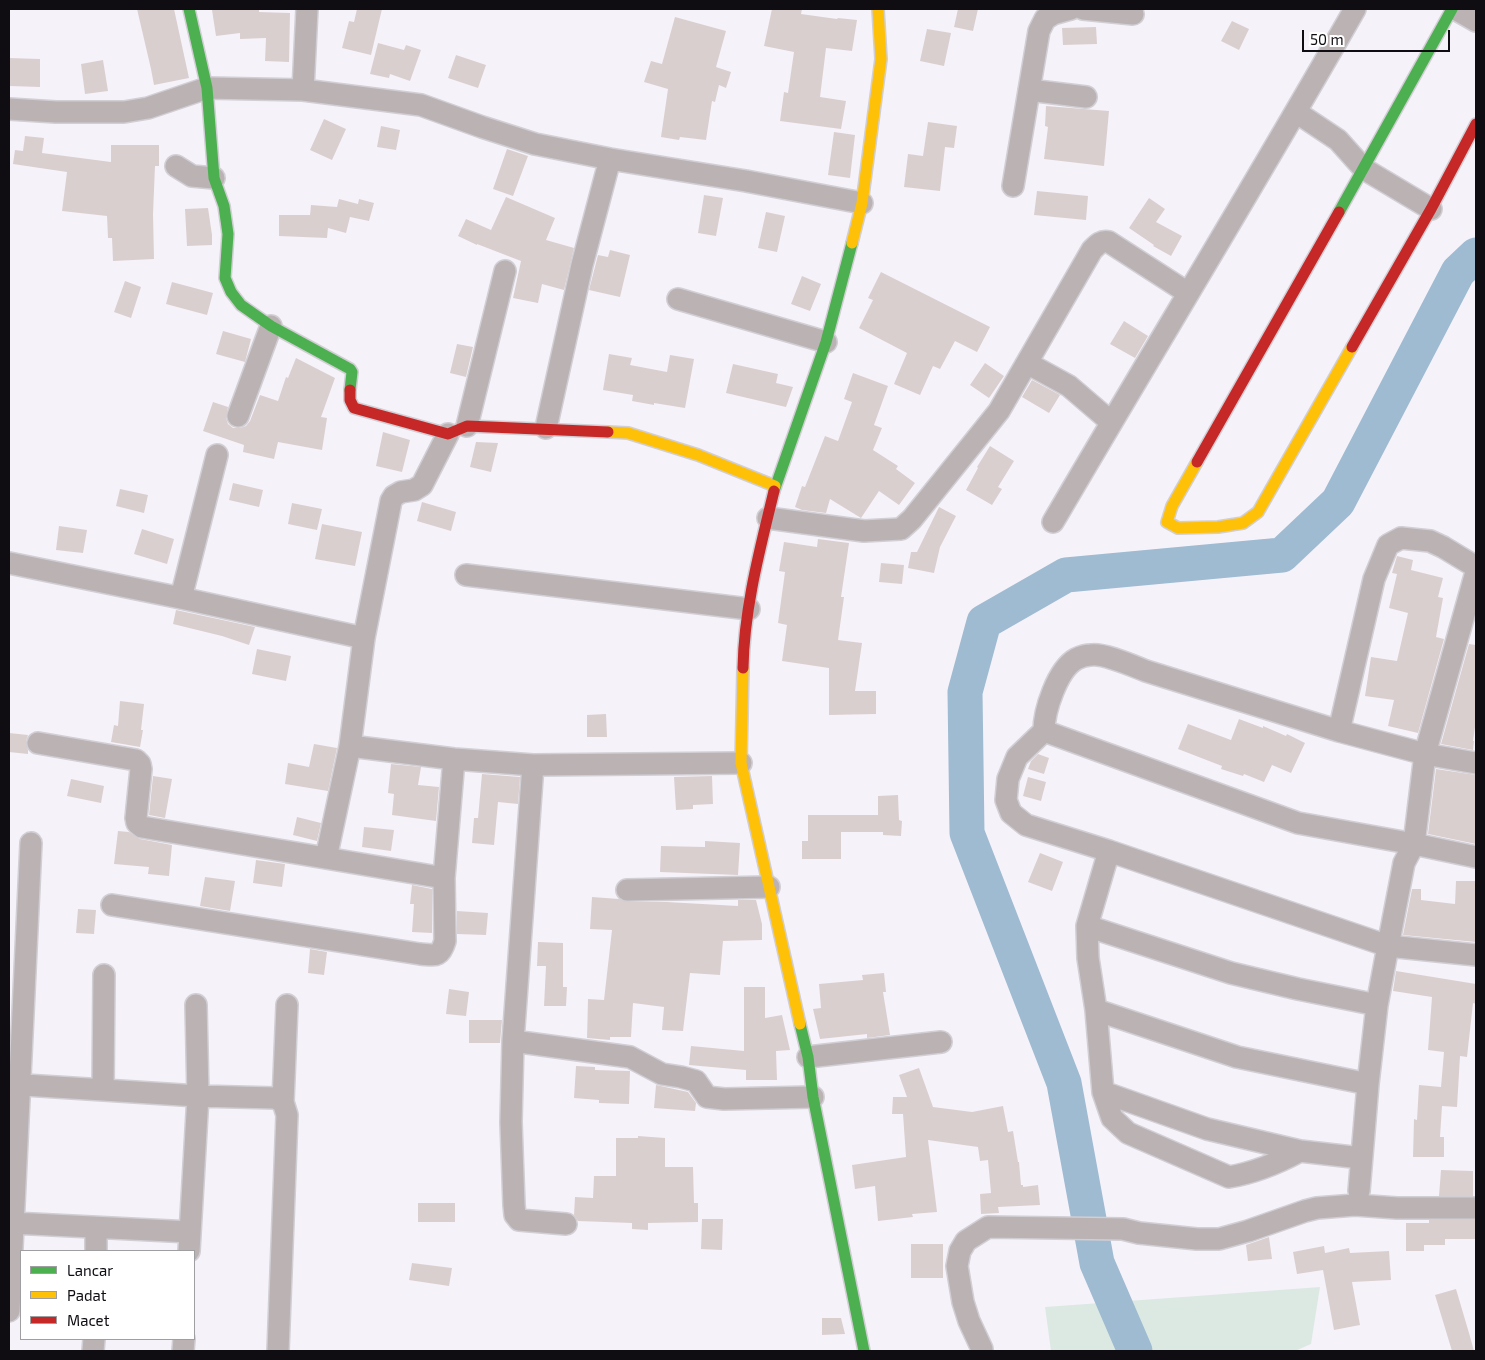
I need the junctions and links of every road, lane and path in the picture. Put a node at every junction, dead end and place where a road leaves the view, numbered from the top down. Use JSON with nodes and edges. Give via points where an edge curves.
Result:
{"nodes":[{"id":1,"x":190,"y":9,"type":"edge"},
{"id":2,"x":307,"y":9,"type":"edge"},
{"id":3,"x":878,"y":9,"type":"edge"},
{"id":4,"x":1071,"y":9,"type":"edge"},
{"id":5,"x":1083,"y":9,"type":"edge"},
{"id":6,"x":1355,"y":9,"type":"edge"},
{"id":7,"x":1453,"y":9,"type":"edge"},
{"id":8,"x":1133,"y":14,"type":"dead end"},
{"id":9,"x":1476,"y":21,"type":"edge"},
{"id":10,"x":207,"y":88,"type":"junction"},
{"id":11,"x":303,"y":90,"type":"junction"},
{"id":12,"x":1029,"y":90,"type":"junction"},
{"id":13,"x":1086,"y":97,"type":"dead end"},
{"id":14,"x":9,"y":109,"type":"edge"},
{"id":15,"x":1296,"y":112,"type":"junction"},
{"id":16,"x":1476,"y":124,"type":"edge"},
{"id":17,"x":610,"y":159,"type":"junction"},
{"id":18,"x":176,"y":166,"type":"dead end"},
{"id":19,"x":1364,"y":169,"type":"junction"},
{"id":20,"x":214,"y":178,"type":"junction"},
{"id":21,"x":1013,"y":186,"type":"dead end"},
{"id":22,"x":862,"y":203,"type":"junction"},
{"id":23,"x":1431,"y":209,"type":"junction"},
{"id":24,"x":505,"y":271,"type":"dead end"},
{"id":25,"x":1188,"y":293,"type":"junction"},
{"id":26,"x":678,"y":299,"type":"dead end"},
{"id":27,"x":271,"y":326,"type":"junction"},
{"id":28,"x":826,"y":342,"type":"junction"},
{"id":29,"x":1027,"y":363,"type":"junction"},
{"id":30,"x":238,"y":416,"type":"dead end"},
{"id":31,"x":1112,"y":422,"type":"junction"},
{"id":32,"x":546,"y":428,"type":"junction"},
{"id":33,"x":457,"y":430,"type":"junction"},
{"id":34,"x":218,"y":454,"type":"dead end"},
{"id":35,"x":775,"y":486,"type":"junction"},
{"id":36,"x":768,"y":518,"type":"junction"},
{"id":37,"x":1053,"y":522,"type":"dead end"},
{"id":38,"x":9,"y":563,"type":"edge"},
{"id":39,"x":1476,"y":567,"type":"edge"},
{"id":40,"x":1476,"y":572,"type":"edge"},
{"id":41,"x":466,"y":575,"type":"dead end"},
{"id":42,"x":181,"y":598,"type":"junction"},
{"id":43,"x":749,"y":608,"type":"junction"},
{"id":44,"x":364,"y":638,"type":"junction"},
{"id":45,"x":1044,"y":731,"type":"junction"},
{"id":46,"x":1339,"y":731,"type":"junction"},
{"id":47,"x":38,"y":743,"type":"dead end"},
{"id":48,"x":350,"y":746,"type":"junction"},
{"id":49,"x":1425,"y":754,"type":"junction"},
{"id":50,"x":454,"y":759,"type":"junction"},
{"id":51,"x":741,"y":763,"type":"junction"},
{"id":52,"x":1476,"y":764,"type":"edge"},
{"id":53,"x":533,"y":765,"type":"junction"},
{"id":54,"x":31,"y":844,"type":"dead end"},
{"id":55,"x":1414,"y":844,"type":"junction"},
{"id":56,"x":1109,"y":851,"type":"junction"},
{"id":57,"x":1476,"y":857,"type":"edge"},
{"id":58,"x":326,"y":858,"type":"junction"},
{"id":59,"x":444,"y":878,"type":"junction"},
{"id":60,"x":769,"y":887,"type":"junction"},
{"id":61,"x":627,"y":890,"type":"dead end"},
{"id":62,"x":112,"y":905,"type":"dead end"},
{"id":63,"x":1087,"y":926,"type":"junction"},
{"id":64,"x":1388,"y":946,"type":"junction"},
{"id":65,"x":1476,"y":955,"type":"edge"},
{"id":66,"x":104,"y":975,"type":"dead end"},
{"id":67,"x":196,"y":1004,"type":"dead end"},
{"id":68,"x":287,"y":1005,"type":"dead end"},
{"id":69,"x":1377,"y":1005,"type":"junction"},
{"id":70,"x":1096,"y":1010,"type":"junction"},
{"id":71,"x":513,"y":1041,"type":"junction"},
{"id":72,"x":941,"y":1042,"type":"dead end"},
{"id":73,"x":808,"y":1057,"type":"junction"},
{"id":74,"x":1368,"y":1084,"type":"junction"},
{"id":75,"x":14,"y":1085,"type":"edge"},
{"id":76,"x":102,"y":1090,"type":"junction"},
{"id":77,"x":1103,"y":1092,"type":"junction"},
{"id":78,"x":198,"y":1096,"type":"junction"},
{"id":79,"x":813,"y":1097,"type":"junction"},
{"id":80,"x":282,"y":1102,"type":"junction"},
{"id":81,"x":1300,"y":1151,"type":"junction"},
{"id":82,"x":1361,"y":1158,"type":"junction"},
{"id":83,"x":1359,"y":1191,"type":"dead end"},
{"id":84,"x":1476,"y":1208,"type":"edge"},
{"id":85,"x":13,"y":1223,"type":"junction"},
{"id":86,"x":566,"y":1224,"type":"dead end"},
{"id":87,"x":96,"y":1228,"type":"junction"},
{"id":88,"x":189,"y":1242,"type":"edge"},
{"id":89,"x":96,"y":1250,"type":"edge"},
{"id":90,"x":9,"y":1311,"type":"edge"},
{"id":91,"x":278,"y":1351,"type":"edge"},
{"id":92,"x":864,"y":1351,"type":"edge"},
{"id":93,"x":982,"y":1351,"type":"edge"}],
"edges":[{"from":1,"to":10,"type":"street"},
{"from":2,"to":11,"type":"street"},
{"from":3,"to":22,"type":"street","via":[[881,59]]},
{"from":4,"to":12,"type":"street","via":[[1045,19],[1039,31]]},
{"from":5,"to":8,"type":"street"},
{"from":6,"to":15,"type":"street"},
{"from":7,"to":9,"type":"street"},
{"from":7,"to":19,"type":"street"},
{"from":10,"to":11,"type":"street"},
{"from":10,"to":14,"type":"street","via":[[148,108],[124,112]]},
{"from":10,"to":20,"type":"street"},
{"from":11,"to":17,"type":"street","via":[[421,105],[535,144]]},
{"from":12,"to":13,"type":"street"},
{"from":12,"to":21,"type":"street"},
{"from":15,"to":19,"type":"street","via":[[1338,140]]},
{"from":15,"to":25,"type":"street"},
{"from":16,"to":23,"type":"street"},
{"from":17,"to":22,"type":"street"},
{"from":17,"to":32,"type":"street","via":[[582,265]]},
{"from":18,"to":20,"type":"street","via":[[192,176]]},
{"from":19,"to":23,"type":"street"},
{"from":19,"to":23,"type":"street","via":[[1172,506],[1167,522],[1171,526],[1210,527],[1243,523],[1258,512]]},
{"from":20,"to":27,"type":"street","via":[[224,206],[228,234],[225,278],[242,305]]},
{"from":22,"to":28,"type":"street"},
{"from":24,"to":33,"type":"street"},
{"from":25,"to":29,"type":"street","via":[[1105,241],[1092,250]]},
{"from":25,"to":31,"type":"street"},
{"from":26,"to":28,"type":"street"},
{"from":27,"to":30,"type":"street"},
{"from":27,"to":33,"type":"street","via":[[350,369],[350,398],[354,408]]},
{"from":28,"to":35,"type":"street"},
{"from":29,"to":31,"type":"street","via":[[1068,386]]},
{"from":29,"to":36,"type":"street","via":[[999,411],[901,529],[864,531]]},
{"from":31,"to":37,"type":"street"},
{"from":32,"to":33,"type":"street"},
{"from":32,"to":35,"type":"street","via":[[628,433],[698,454]]},
{"from":33,"to":44,"type":"street","via":[[422,485],[400,492],[391,501]]},
{"from":34,"to":42,"type":"street"},
{"from":35,"to":36,"type":"street"},
{"from":36,"to":43,"type":"street"},
{"from":38,"to":42,"type":"street"},
{"from":39,"to":46,"type":"street","via":[[1430,541],[1401,538],[1388,544],[1374,579]]},
{"from":40,"to":49,"type":"street"},
{"from":41,"to":43,"type":"street"},
{"from":42,"to":44,"type":"street"},
{"from":43,"to":51,"type":"street","via":[[743,651]]},
{"from":44,"to":48,"type":"street"},
{"from":45,"to":46,"type":"street","via":[[1046,710],[1061,675],[1076,659],[1092,654]]},
{"from":45,"to":55,"type":"street","via":[[1298,823]]},
{"from":45,"to":56,"type":"street","via":[[1017,757],[1008,779],[1006,800],[1011,813],[1026,825]]},
{"from":46,"to":49,"type":"street"},
{"from":47,"to":58,"type":"street","via":[[136,760],[142,769],[136,818],[142,827]]},
{"from":48,"to":50,"type":"street"},
{"from":48,"to":58,"type":"street"},
{"from":49,"to":52,"type":"street"},
{"from":49,"to":55,"type":"street"},
{"from":50,"to":53,"type":"street"},
{"from":50,"to":59,"type":"street"},
{"from":51,"to":53,"type":"street"},
{"from":51,"to":60,"type":"street"},
{"from":53,"to":71,"type":"street"},
{"from":54,"to":75,"type":"street"},
{"from":55,"to":57,"type":"street"},
{"from":55,"to":64,"type":"street","via":[[1404,863]]},
{"from":56,"to":63,"type":"street"},
{"from":56,"to":64,"type":"street"},
{"from":58,"to":59,"type":"street"},
{"from":59,"to":62,"type":"street","via":[[445,941],[436,955]]},
{"from":60,"to":61,"type":"street"},
{"from":60,"to":73,"type":"street"},
{"from":63,"to":69,"type":"street","via":[[1232,973]]},
{"from":63,"to":70,"type":"street"},
{"from":64,"to":65,"type":"street"},
{"from":64,"to":69,"type":"street"},
{"from":66,"to":76,"type":"street"},
{"from":67,"to":78,"type":"street"},
{"from":68,"to":80,"type":"street"},
{"from":69,"to":74,"type":"street"},
{"from":70,"to":74,"type":"street","via":[[1237,1058]]},
{"from":70,"to":77,"type":"street"},
{"from":71,"to":79,"type":"street","via":[[630,1057],[662,1074],[696,1081],[707,1097]]},
{"from":71,"to":86,"type":"street","via":[[511,1122],[516,1215],[519,1220]]},
{"from":72,"to":73,"type":"street"},
{"from":73,"to":79,"type":"street"},
{"from":74,"to":82,"type":"street"},
{"from":75,"to":76,"type":"street"},
{"from":75,"to":85,"type":"street"},
{"from":76,"to":78,"type":"street"},
{"from":77,"to":81,"type":"street","via":[[1207,1129]]},
{"from":77,"to":81,"type":"street","via":[[1112,1118],[1128,1133],[1229,1177],[1279,1162]]},
{"from":78,"to":80,"type":"street","via":[[276,1098]]},
{"from":78,"to":88,"type":"street"},
{"from":79,"to":92,"type":"street"},
{"from":80,"to":91,"type":"street","via":[[286,1114]]},
{"from":81,"to":82,"type":"street"},
{"from":82,"to":83,"type":"street"},
{"from":84,"to":93,"type":"street","via":[[1355,1205],[1317,1208],[1219,1239],[1123,1229],[988,1227],[966,1242],[957,1266],[963,1302]]},
{"from":85,"to":87,"type":"street"},
{"from":85,"to":90,"type":"street"},
{"from":87,"to":88,"type":"street"},
{"from":87,"to":89,"type":"street"}]}
